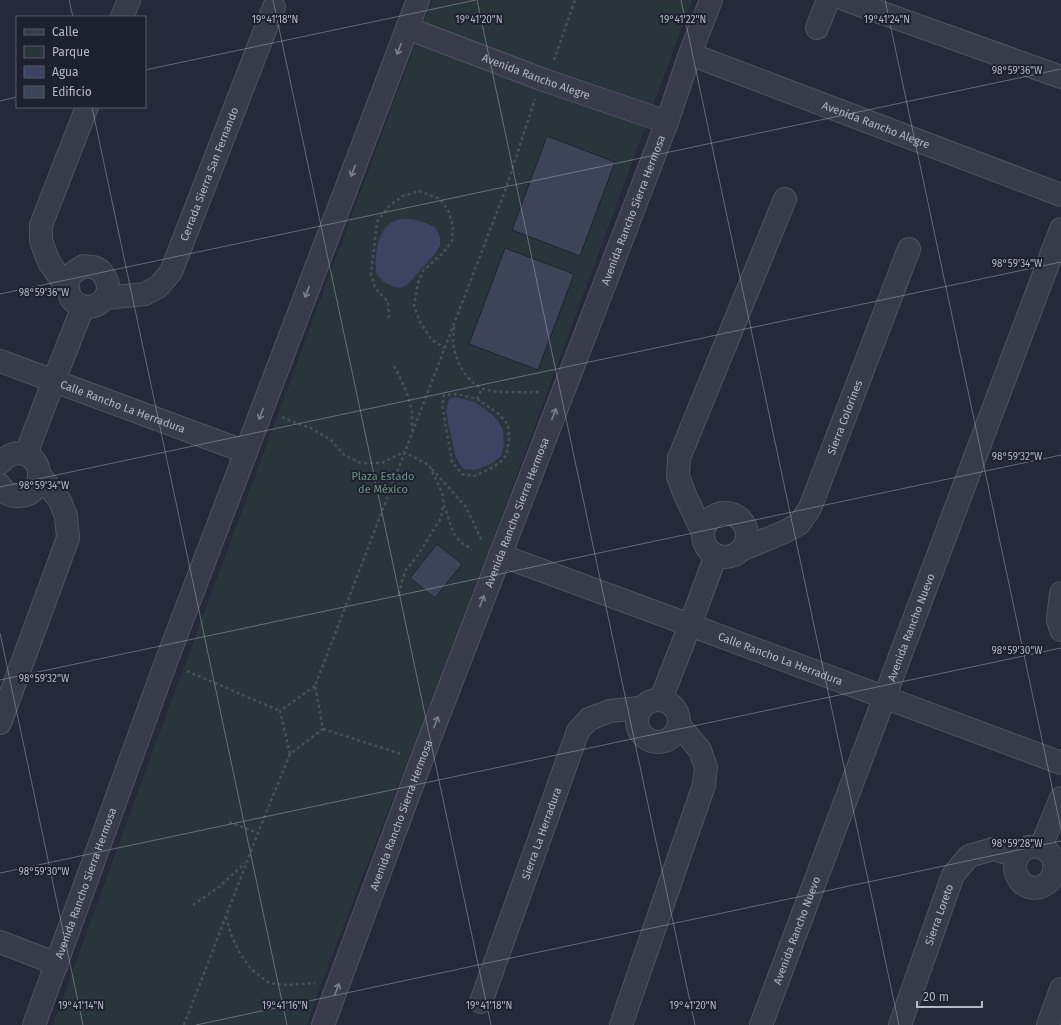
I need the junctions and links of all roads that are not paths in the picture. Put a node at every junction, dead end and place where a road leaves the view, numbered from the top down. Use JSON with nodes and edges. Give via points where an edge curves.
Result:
{"nodes":[{"id":1,"x":129,"y":0,"type":"edge"},
{"id":2,"x":418,"y":0,"type":"edge"},
{"id":3,"x":711,"y":0,"type":"edge"},
{"id":4,"x":828,"y":0,"type":"edge"},
{"id":5,"x":846,"y":0,"type":"edge"},
{"id":6,"x":274,"y":7,"type":"dead end"},
{"id":7,"x":122,"y":16,"type":"edge"},
{"id":8,"x":407,"y":28,"type":"junction"},
{"id":9,"x":817,"y":28,"type":"dead end"},
{"id":10,"x":690,"y":54,"type":"junction"},
{"id":11,"x":1061,"y":77,"type":"edge"},
{"id":12,"x":87,"y":108,"type":"edge"},
{"id":13,"x":667,"y":122,"type":"junction"},
{"id":14,"x":1061,"y":195,"type":"edge"},
{"id":15,"x":785,"y":199,"type":"dead end"},
{"id":16,"x":1061,"y":230,"type":"edge"},
{"id":17,"x":909,"y":248,"type":"dead end"},
{"id":18,"x":67,"y":288,"type":"junction"},
{"id":19,"x":105,"y":298,"type":"junction"},
{"id":20,"x":83,"y":307,"type":"junction"},
{"id":21,"x":0,"y":361,"type":"edge"},
{"id":22,"x":54,"y":380,"type":"junction"},
{"id":23,"x":246,"y":452,"type":"junction"},
{"id":24,"x":26,"y":454,"type":"junction"},
{"id":25,"x":0,"y":463,"type":"edge"},
{"id":26,"x":40,"y":474,"type":"junction"},
{"id":27,"x":0,"y":485,"type":"edge"},
{"id":28,"x":702,"y":531,"type":"junction"},
{"id":29,"x":741,"y":550,"type":"junction"},
{"id":30,"x":500,"y":556,"type":"junction"},
{"id":31,"x":716,"y":556,"type":"junction"},
{"id":32,"x":1061,"y":593,"type":"edge"},
{"id":33,"x":690,"y":625,"type":"junction"},
{"id":34,"x":1061,"y":630,"type":"edge"},
{"id":35,"x":885,"y":697,"type":"junction"},
{"id":36,"x":661,"y":699,"type":"junction"},
{"id":37,"x":640,"y":708,"type":"junction"},
{"id":38,"x":0,"y":723,"type":"edge"},
{"id":39,"x":679,"y":725,"type":"junction"},
{"id":40,"x":1061,"y":763,"type":"edge"},
{"id":41,"x":1061,"y":798,"type":"edge"},
{"id":42,"x":1041,"y":847,"type":"junction"},
{"id":43,"x":1017,"y":856,"type":"junction"},
{"id":44,"x":1058,"y":876,"type":"edge"},
{"id":45,"x":0,"y":942,"type":"edge"},
{"id":46,"x":57,"y":964,"type":"junction"},
{"id":47,"x":1061,"y":989,"type":"edge"},
{"id":48,"x":481,"y":1002,"type":"dead end"},
{"id":49,"x":34,"y":1025,"type":"edge"},
{"id":50,"x":323,"y":1025,"type":"edge"},
{"id":51,"x":621,"y":1025,"type":"edge"},
{"id":52,"x":761,"y":1025,"type":"edge"},
{"id":53,"x":900,"y":1025,"type":"edge"},
{"id":54,"x":1048,"y":1025,"type":"edge"}],
"edges":[{"from":1,"to":7,"type":"street"},
{"from":2,"to":8,"type":"street","name":"Avenida Rancho Sierra Hermosa"},
{"from":3,"to":10,"type":"street","name":"Avenida Rancho Sierra Hermosa"},
{"from":4,"to":9,"type":"street"},
{"from":5,"to":11,"type":"street"},
{"from":6,"to":19,"type":"street","name":"Cerrada Sierra San Fernando","via":[[171,272],[158,287],[145,294]]},
{"from":8,"to":13,"type":"street","name":"Avenida Rancho Alegre","via":[[541,79]]},
{"from":8,"to":23,"type":"street","name":"Avenida Rancho Sierra Hermosa","one_way":true},
{"from":10,"to":13,"type":"street","name":"Avenida Rancho Sierra Hermosa"},
{"from":10,"to":14,"type":"street","name":"Avenida Rancho Alegre"},
{"from":12,"to":18,"type":"street","via":[[41,225],[41,241],[49,262]]},
{"from":30,"to":13,"type":"street","name":"Avenida Rancho Sierra Hermosa","one_way":true},
{"from":15,"to":28,"type":"street","via":[[679,458],[678,476]]},
{"from":16,"to":35,"type":"street","name":"Avenida Rancho Nuevo"},
{"from":17,"to":29,"type":"street","name":"Sierra Colorines","via":[[810,508],[799,524]]},
{"from":18,"to":19,"type":"street","via":[[69,278],[75,271],[84,266],[94,267],[102,272],[107,280]]},
{"from":18,"to":20,"type":"street","via":[[72,300]]},
{"from":19,"to":20,"type":"street","via":[[96,306]]},
{"from":20,"to":22,"type":"street"},
{"from":21,"to":22,"type":"street","name":"Calle Rancho La Herradura"},
{"from":22,"to":23,"type":"street","name":"Calle Rancho La Herradura"},
{"from":22,"to":24,"type":"street"},
{"from":23,"to":46,"type":"street","name":"Avenida Rancho Sierra Hermosa","via":[[166,662]]},
{"from":24,"to":25,"type":"street","via":[[11,454]]},
{"from":24,"to":26,"type":"street","via":[[36,462]]},
{"from":26,"to":27,"type":"street","via":[[38,484],[31,492],[22,496],[12,496],[3,491]]},
{"from":26,"to":38,"type":"street","via":[[60,501],[66,516],[68,538]]},
{"from":28,"to":29,"type":"street","via":[[712,516],[721,512],[730,513],[745,524],[748,533]]},
{"from":28,"to":31,"type":"street","via":[[703,541],[708,550]]},
{"from":29,"to":31,"type":"street","name":"Sierra Colorines","via":[[734,556]]},
{"from":30,"to":33,"type":"street","name":"Calle Rancho La Herradura"},
{"from":50,"to":30,"type":"street","name":"Avenida Rancho Sierra Hermosa","one_way":true},
{"from":31,"to":33,"type":"street"},
{"from":32,"to":34,"type":"street","via":[[1058,620]]},
{"from":33,"to":35,"type":"street","name":"Calle Rancho La Herradura"},
{"from":33,"to":36,"type":"street"},
{"from":35,"to":40,"type":"street","name":"Calle Rancho La Herradura"},
{"from":35,"to":52,"type":"street","name":"Avenida Rancho Nuevo"},
{"from":36,"to":37,"type":"street","name":"Sierra La Herradura","via":[[649,701]]},
{"from":36,"to":39,"type":"street","via":[[671,704],[678,713]]},
{"from":37,"to":39,"type":"street","via":[[637,718],[639,729],[645,738],[655,742],[665,741],[674,735]]},
{"from":37,"to":48,"type":"street","name":"Sierra La Herradura","via":[[610,711],[589,719],[578,731]]},
{"from":39,"to":51,"type":"street","via":[[700,750],[706,768],[704,785]]},
{"from":41,"to":42,"type":"street"},
{"from":42,"to":43,"type":"street","via":[[1028,847]]},
{"from":42,"to":44,"type":"street","via":[[1050,854]]},
{"from":43,"to":44,"type":"street","via":[[1014,865],[1016,875],[1021,882],[1030,887],[1040,887]]},
{"from":43,"to":53,"type":"street","name":"Sierra Loreto","via":[[993,848],[969,856],[953,875]]},
{"from":45,"to":46,"type":"street"},
{"from":46,"to":49,"type":"street","name":"Avenida Rancho Sierra Hermosa"},
{"from":47,"to":54,"type":"street"}]}
